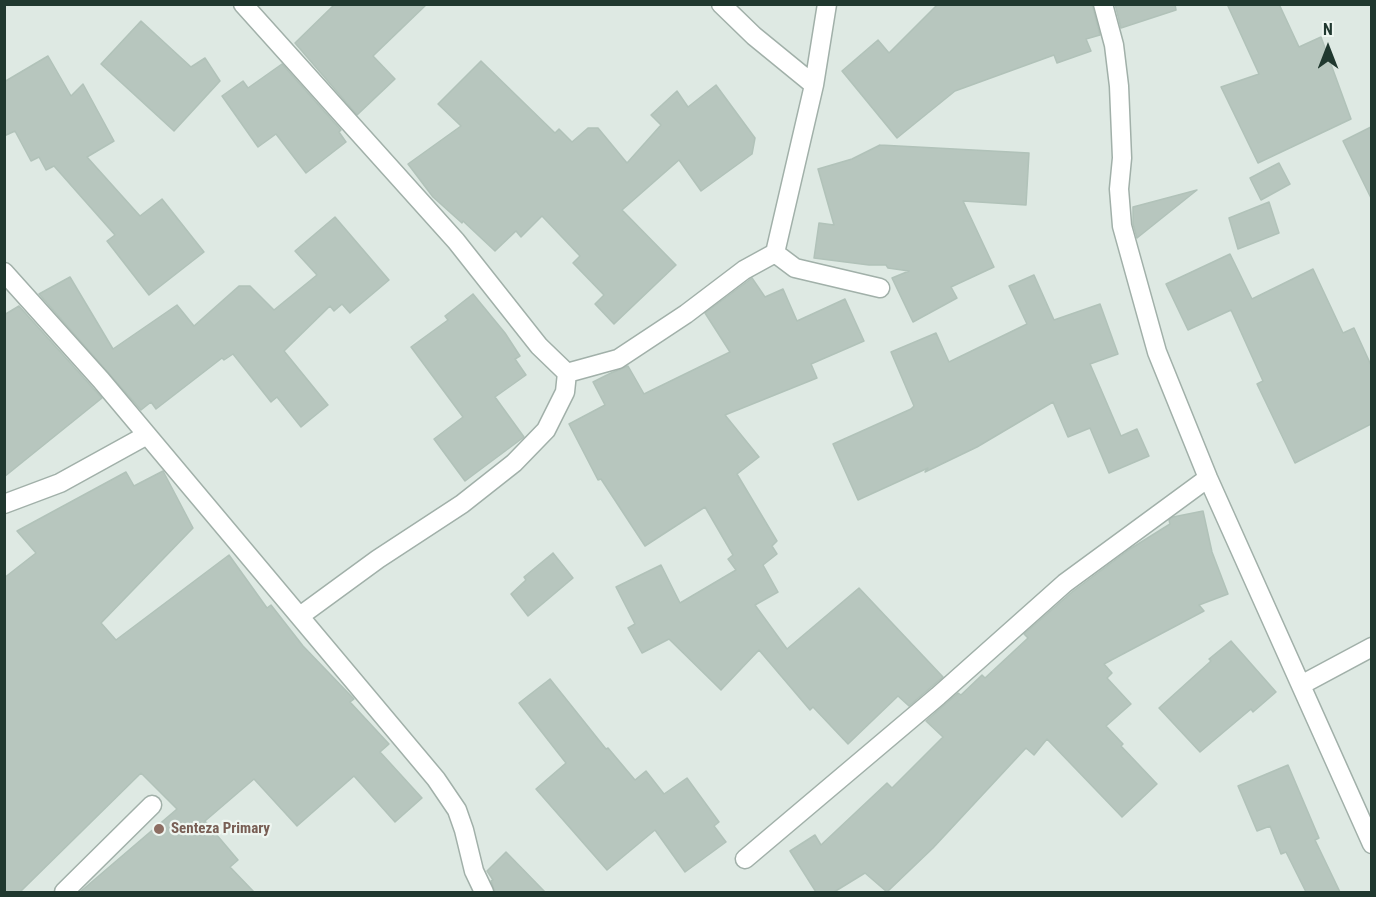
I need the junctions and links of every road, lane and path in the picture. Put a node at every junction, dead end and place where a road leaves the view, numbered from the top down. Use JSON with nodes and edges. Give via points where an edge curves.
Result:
{"nodes":[{"id":1,"x":243,"y":4,"type":"edge"},
{"id":2,"x":721,"y":4,"type":"edge"},
{"id":3,"x":827,"y":4,"type":"edge"},
{"id":4,"x":1103,"y":4,"type":"edge"},
{"id":5,"x":814,"y":85,"type":"junction"},
{"id":6,"x":775,"y":253,"type":"junction"},
{"id":7,"x":4,"y":272,"type":"edge"},
{"id":8,"x":880,"y":288,"type":"dead end"},
{"id":9,"x":567,"y":373,"type":"junction"},
{"id":10,"x":147,"y":435,"type":"junction"},
{"id":11,"x":1208,"y":478,"type":"junction"},
{"id":12,"x":4,"y":504,"type":"edge"},
{"id":13,"x":300,"y":616,"type":"junction"},
{"id":14,"x":1371,"y":647,"type":"edge"},
{"id":15,"x":1301,"y":685,"type":"junction"},
{"id":16,"x":152,"y":805,"type":"dead end"},
{"id":17,"x":1371,"y":844,"type":"edge"},
{"id":18,"x":745,"y":860,"type":"dead end"},
{"id":19,"x":64,"y":892,"type":"edge"},
{"id":20,"x":484,"y":892,"type":"edge"}],
"edges":[{"from":1,"to":9,"type":"street","via":[[456,242],[539,346]]},
{"from":2,"to":5,"type":"street"},
{"from":3,"to":5,"type":"street"},
{"from":4,"to":11,"type":"street","via":[[1119,86],[1122,226],[1157,352]]},
{"from":5,"to":6,"type":"street"},
{"from":6,"to":8,"type":"street","via":[[795,268]]},
{"from":6,"to":9,"type":"street","via":[[744,270],[618,359]]},
{"from":7,"to":10,"type":"street"},
{"from":9,"to":13,"type":"street","via":[[565,393],[546,430],[514,463],[462,504],[378,558]]},
{"from":10,"to":12,"type":"street","via":[[60,483]]},
{"from":10,"to":13,"type":"street"},
{"from":11,"to":15,"type":"street"},
{"from":11,"to":18,"type":"street","via":[[1065,583]]},
{"from":13,"to":20,"type":"street","via":[[436,779],[457,810]]},
{"from":14,"to":15,"type":"street"},
{"from":15,"to":17,"type":"street"},
{"from":16,"to":19,"type":"street"}]}
